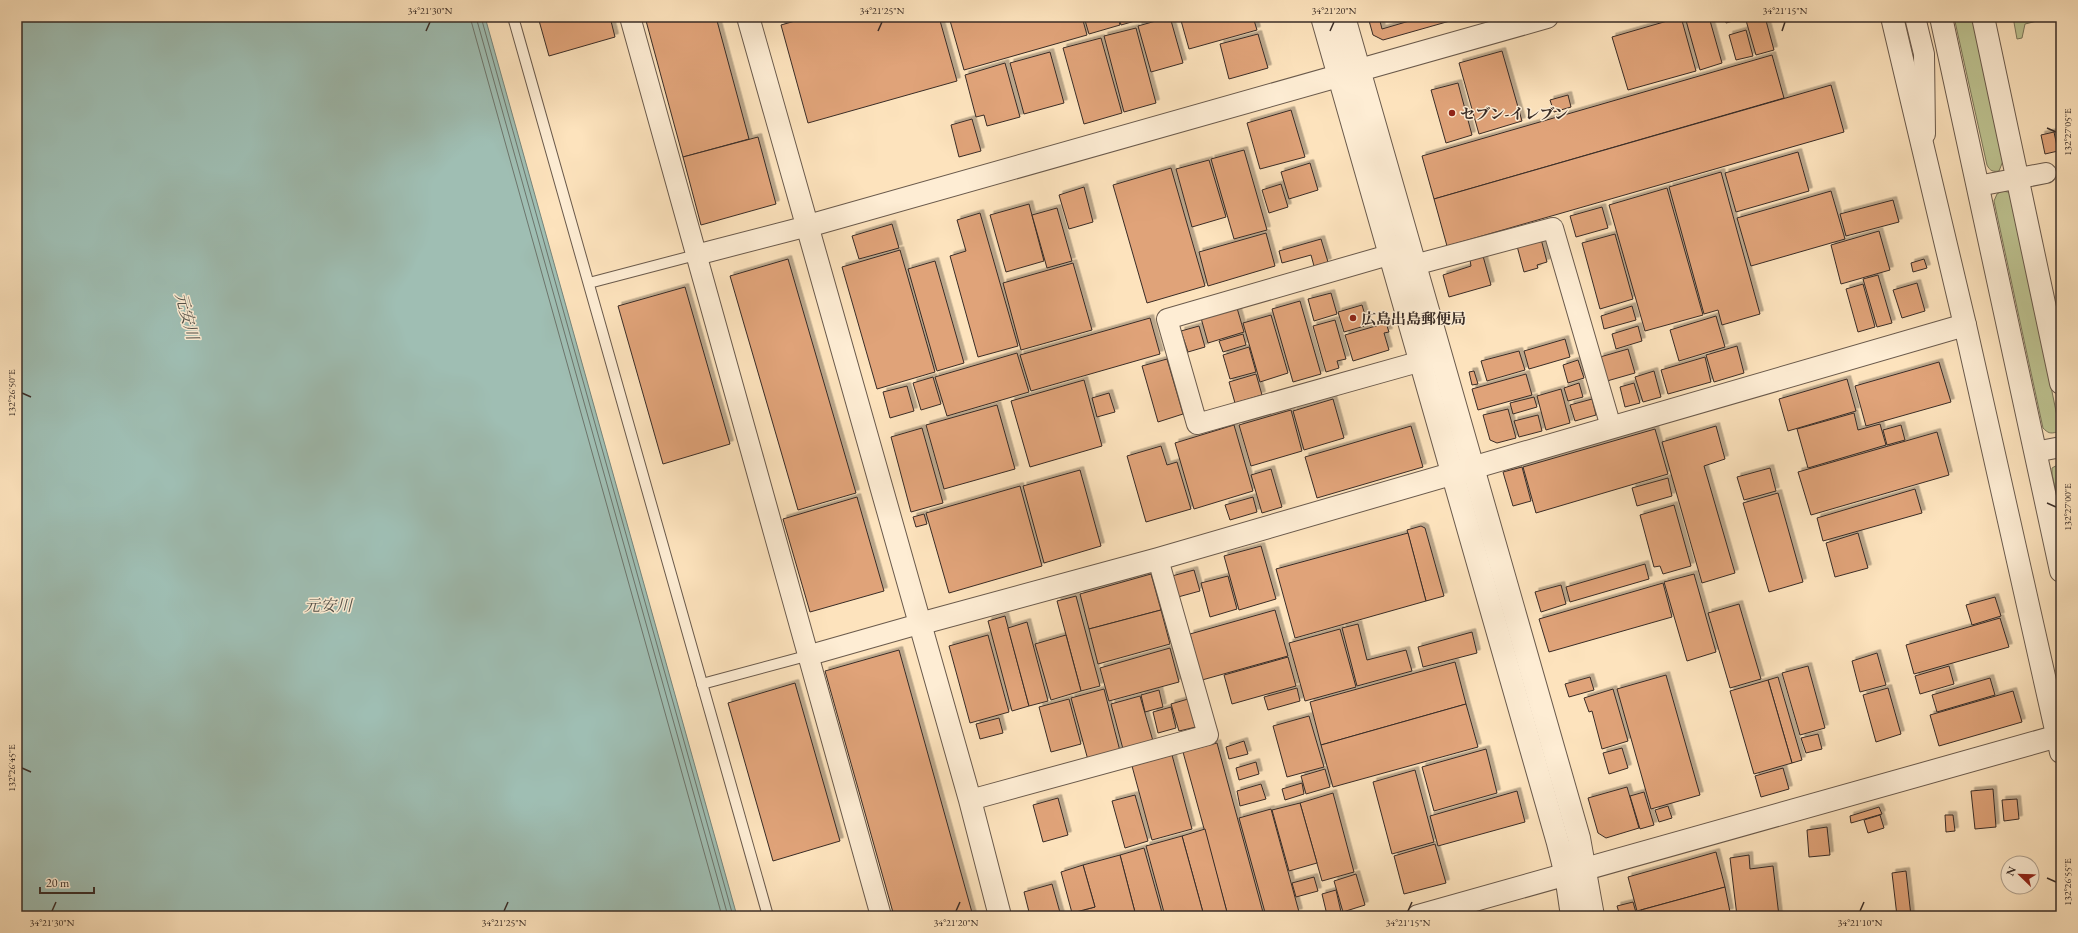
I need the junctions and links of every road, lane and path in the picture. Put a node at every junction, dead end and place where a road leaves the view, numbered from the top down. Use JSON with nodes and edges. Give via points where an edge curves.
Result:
{"nodes":[{"id":1,"x":513,"y":17,"type":"edge"},
{"id":2,"x":630,"y":17,"type":"edge"},
{"id":3,"x":748,"y":17,"type":"edge"},
{"id":4,"x":1322,"y":17,"type":"edge"},
{"id":5,"x":1344,"y":17,"type":"edge"},
{"id":6,"x":1547,"y":17,"type":"edge"},
{"id":7,"x":1892,"y":17,"type":"edge"},
{"id":8,"x":1915,"y":17,"type":"edge"},
{"id":9,"x":1941,"y":17,"type":"edge"},
{"id":10,"x":1983,"y":17,"type":"edge"},
{"id":11,"x":1360,"y":71,"type":"junction"},
{"id":12,"x":1339,"y":77,"type":"junction"},
{"id":13,"x":1926,"y":158,"type":"junction"},
{"id":14,"x":2046,"y":173,"type":"dead end"},
{"id":15,"x":2018,"y":179,"type":"junction"},
{"id":16,"x":1978,"y":186,"type":"junction"},
{"id":17,"x":808,"y":226,"type":"junction"},
{"id":18,"x":696,"y":255,"type":"junction"},
{"id":19,"x":1413,"y":256,"type":"junction"},
{"id":20,"x":1392,"y":262,"type":"junction"},
{"id":21,"x":589,"y":283,"type":"junction"},
{"id":22,"x":1965,"y":325,"type":"junction"},
{"id":23,"x":1441,"y":355,"type":"junction"},
{"id":24,"x":1421,"y":361,"type":"junction"},
{"id":25,"x":2061,"y":383,"type":"edge"},
{"id":26,"x":1611,"y":427,"type":"junction"},
{"id":27,"x":2061,"y":447,"type":"edge"},
{"id":28,"x":2035,"y":452,"type":"junction"},
{"id":29,"x":1473,"y":466,"type":"junction"},
{"id":30,"x":1453,"y":472,"type":"junction"},
{"id":31,"x":1158,"y":559,"type":"junction"},
{"id":32,"x":2061,"y":571,"type":"edge"},
{"id":33,"x":919,"y":624,"type":"junction"},
{"id":34,"x":810,"y":655,"type":"junction"},
{"id":35,"x":702,"y":684,"type":"junction"},
{"id":36,"x":2059,"y":744,"type":"edge"},
{"id":37,"x":970,"y":800,"type":"junction"},
{"id":38,"x":1576,"y":873,"type":"junction"},
{"id":39,"x":768,"y":916,"type":"edge"},
{"id":40,"x":881,"y":916,"type":"edge"},
{"id":41,"x":1000,"y":916,"type":"edge"},
{"id":42,"x":1418,"y":916,"type":"edge"},
{"id":43,"x":1572,"y":916,"type":"edge"},
{"id":44,"x":1593,"y":916,"type":"edge"}],
"edges":[{"from":1,"to":21,"type":"lane"},
{"from":2,"to":18,"type":"street"},
{"from":3,"to":17,"type":"street"},
{"from":4,"to":12,"type":"street"},
{"from":5,"to":11,"type":"street"},
{"from":6,"to":11,"type":"street"},
{"from":7,"to":13,"type":"street"},
{"from":8,"to":13,"type":"street","via":[[1924,54]]},
{"from":9,"to":16,"type":"street"},
{"from":10,"to":15,"type":"street"},
{"from":11,"to":12,"type":"street"},
{"from":11,"to":19,"type":"street"},
{"from":12,"to":17,"type":"street"},
{"from":12,"to":20,"type":"street"},
{"from":13,"to":22,"type":"street"},
{"from":14,"to":15,"type":"street"},
{"from":15,"to":16,"type":"street"},
{"from":15,"to":25,"type":"street"},
{"from":16,"to":28,"type":"street"},
{"from":17,"to":18,"type":"street"},
{"from":17,"to":33,"type":"street"},
{"from":18,"to":21,"type":"lane"},
{"from":18,"to":34,"type":"street"},
{"from":19,"to":20,"type":"street"},
{"from":19,"to":23,"type":"street"},
{"from":19,"to":26,"type":"street","via":[[1553,228]]},
{"from":20,"to":24,"type":"street"},
{"from":20,"to":24,"type":"street","via":[[1167,319],[1197,424]]},
{"from":21,"to":35,"type":"lane"},
{"from":22,"to":26,"type":"street"},
{"from":22,"to":36,"type":"street"},
{"from":23,"to":24,"type":"street"},
{"from":23,"to":29,"type":"street"},
{"from":24,"to":30,"type":"street"},
{"from":26,"to":29,"type":"street"},
{"from":27,"to":28,"type":"street"},
{"from":28,"to":32,"type":"street"},
{"from":29,"to":30,"type":"street"},
{"from":29,"to":38,"type":"street","via":[[1579,838]]},
{"from":30,"to":31,"type":"street"},
{"from":30,"to":38,"type":"street","via":[[1558,843]]},
{"from":31,"to":33,"type":"street"},
{"from":31,"to":37,"type":"street","via":[[1208,735]]},
{"from":33,"to":34,"type":"street"},
{"from":33,"to":37,"type":"street"},
{"from":34,"to":35,"type":"lane"},
{"from":34,"to":40,"type":"street"},
{"from":35,"to":39,"type":"lane"},
{"from":36,"to":38,"type":"street"},
{"from":37,"to":41,"type":"street"},
{"from":38,"to":42,"type":"street"},
{"from":38,"to":43,"type":"street"},
{"from":38,"to":44,"type":"street"}]}
